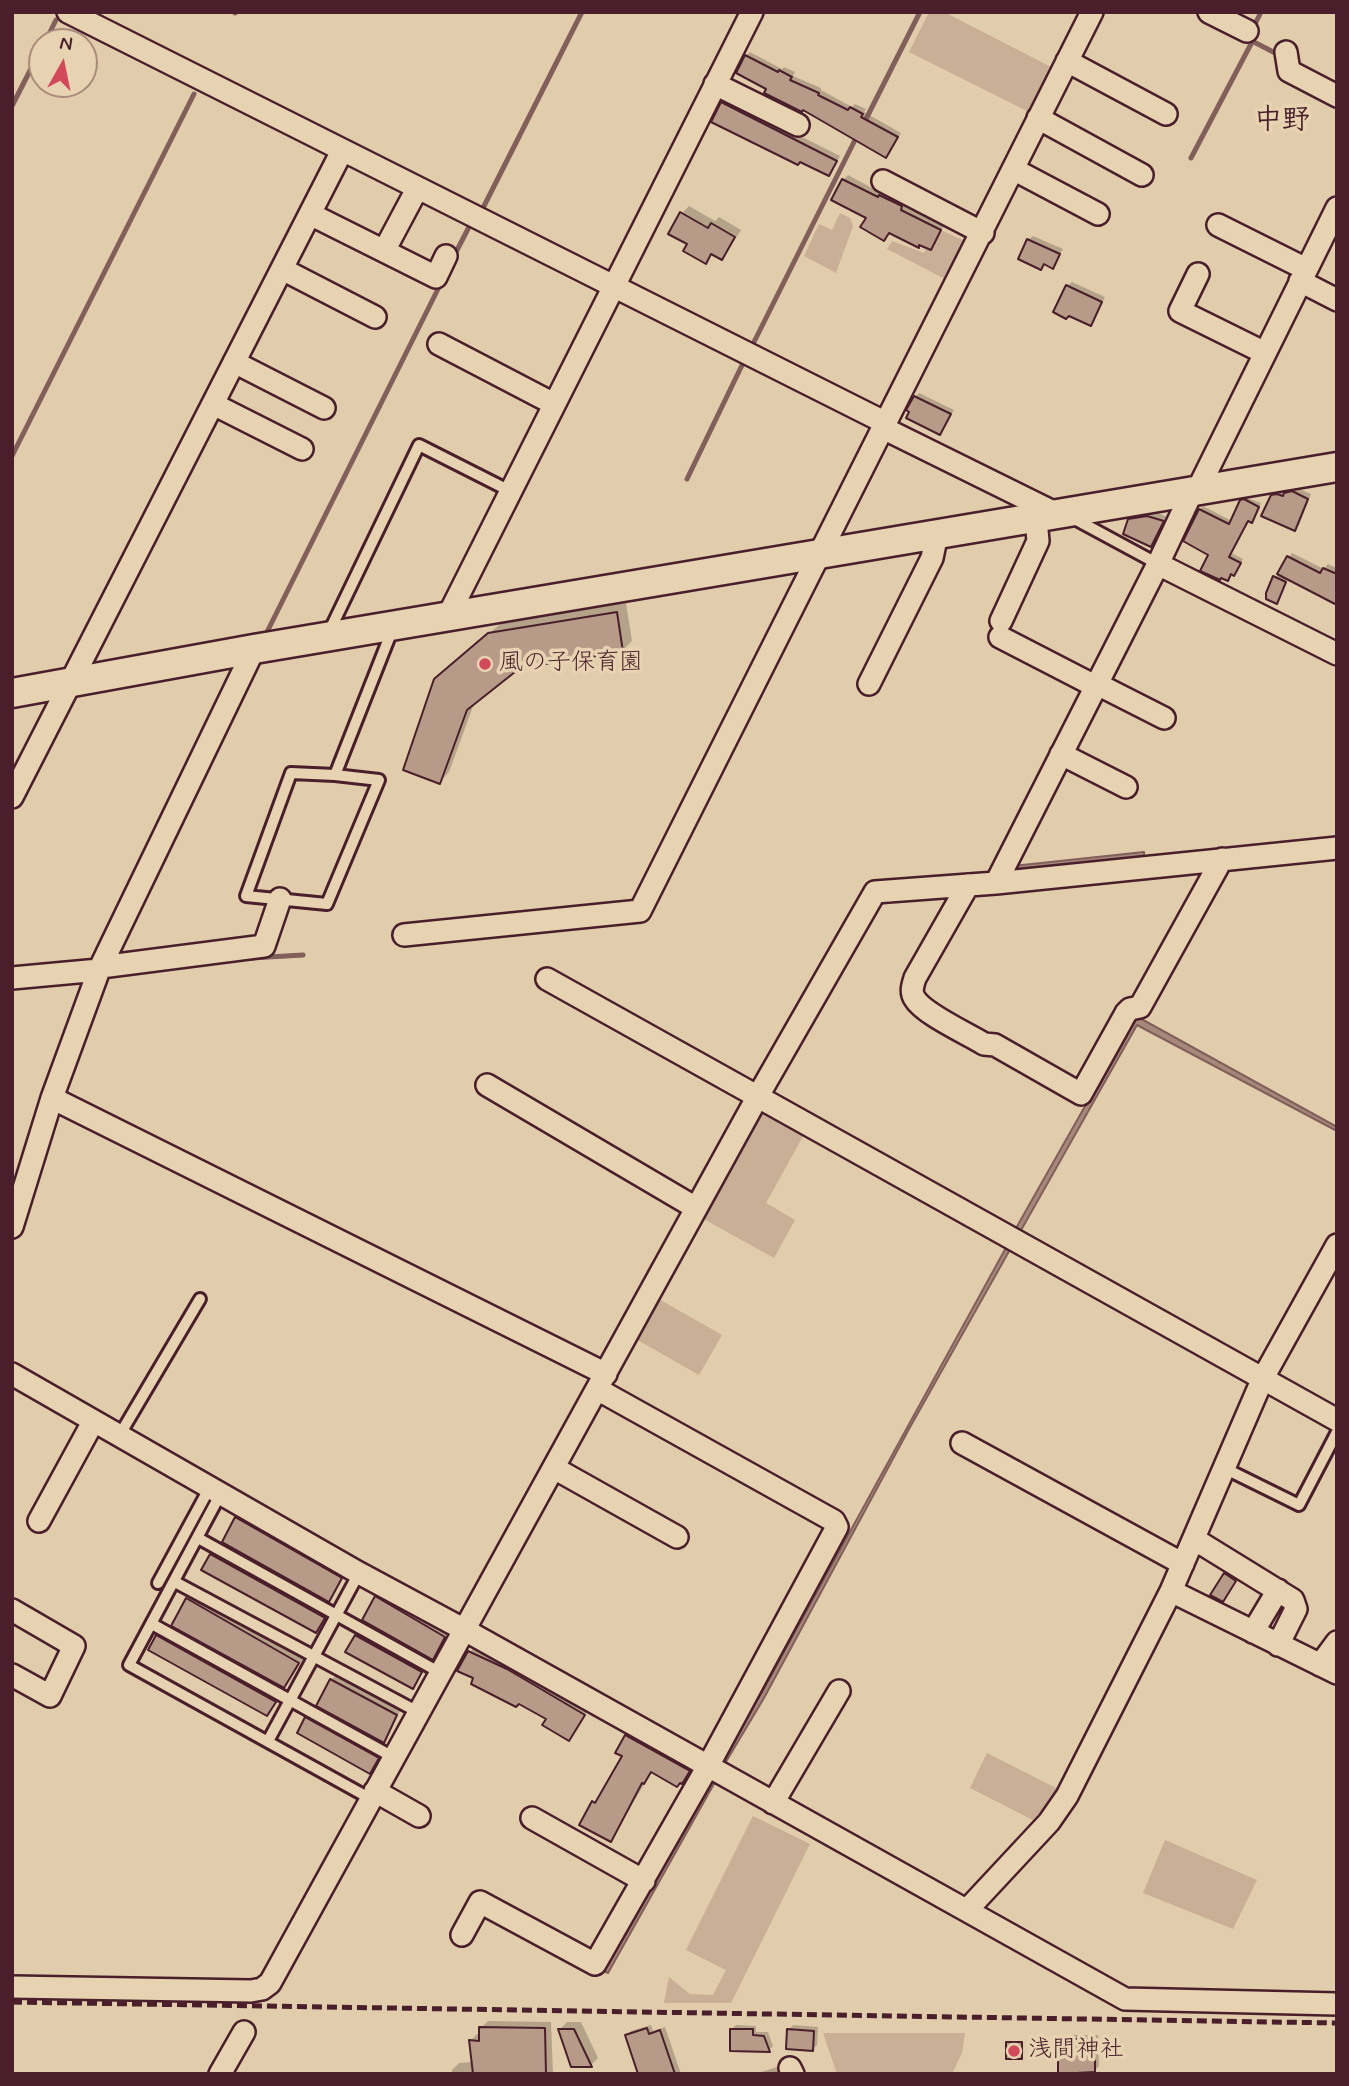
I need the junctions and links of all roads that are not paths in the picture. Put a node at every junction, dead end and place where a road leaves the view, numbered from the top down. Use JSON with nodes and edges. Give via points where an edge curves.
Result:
{"nodes":[{"id":1,"x":68,"y":12,"type":"edge"},
{"id":2,"x":752,"y":12,"type":"edge"},
{"id":3,"x":1092,"y":12,"type":"edge"},
{"id":4,"x":1209,"y":12,"type":"edge"},
{"id":5,"x":1247,"y":31,"type":"dead end"},
{"id":6,"x":1286,"y":52,"type":"dead end"},
{"id":7,"x":1067,"y":61,"type":"junction"},
{"id":8,"x":715,"y":84,"type":"junction"},
{"id":9,"x":1337,"y":96,"type":"edge"},
{"id":10,"x":1166,"y":114,"type":"dead end"},
{"id":11,"x":1038,"y":118,"type":"junction"},
{"id":12,"x":798,"y":125,"type":"dead end"},
{"id":13,"x":342,"y":151,"type":"junction"},
{"id":14,"x":1013,"y":169,"type":"junction"},
{"id":15,"x":1142,"y":174,"type":"dead end"},
{"id":16,"x":883,"y":181,"type":"dead end"},
{"id":17,"x":418,"y":188,"type":"junction"},
{"id":18,"x":1337,"y":208,"type":"edge"},
{"id":19,"x":310,"y":214,"type":"junction"},
{"id":20,"x":1098,"y":214,"type":"dead end"},
{"id":21,"x":1218,"y":225,"type":"dead end"},
{"id":22,"x":983,"y":233,"type":"junction"},
{"id":23,"x":384,"y":251,"type":"junction"},
{"id":24,"x":446,"y":256,"type":"dead end"},
{"id":25,"x":282,"y":269,"type":"junction"},
{"id":26,"x":1198,"y":274,"type":"dead end"},
{"id":27,"x":1303,"y":275,"type":"junction"},
{"id":28,"x":614,"y":286,"type":"junction"},
{"id":29,"x":1337,"y":300,"type":"edge"},
{"id":30,"x":374,"y":317,"type":"dead end"},
{"id":31,"x":439,"y":344,"type":"dead end"},
{"id":32,"x":1265,"y":352,"type":"junction"},
{"id":33,"x":234,"y":362,"type":"junction"},
{"id":34,"x":213,"y":404,"type":"junction"},
{"id":35,"x":554,"y":404,"type":"junction"},
{"id":36,"x":324,"y":408,"type":"dead end"},
{"id":37,"x":884,"y":426,"type":"junction"},
{"id":38,"x":302,"y":449,"type":"dead end"},
{"id":39,"x":1337,"y":467,"type":"edge"},
{"id":40,"x":510,"y":491,"type":"junction"},
{"id":41,"x":1194,"y":491,"type":"junction"},
{"id":42,"x":1054,"y":516,"type":"junction"},
{"id":43,"x":937,"y":534,"type":"junction"},
{"id":44,"x":820,"y":552,"type":"junction"},
{"id":45,"x":1158,"y":564,"type":"junction"},
{"id":46,"x":448,"y":616,"type":"junction"},
{"id":47,"x":394,"y":625,"type":"junction"},
{"id":48,"x":326,"y":636,"type":"junction"},
{"id":49,"x":254,"y":649,"type":"junction"},
{"id":50,"x":1337,"y":654,"type":"edge"},
{"id":51,"x":71,"y":683,"type":"junction"},
{"id":52,"x":869,"y":684,"type":"dead end"},
{"id":53,"x":1096,"y":685,"type":"junction"},
{"id":54,"x":12,"y":693,"type":"edge"},
{"id":55,"x":1164,"y":718,"type":"dead end"},
{"id":56,"x":1061,"y":754,"type":"junction"},
{"id":57,"x":335,"y":775,"type":"junction"},
{"id":58,"x":1126,"y":787,"type":"dead end"},
{"id":59,"x":12,"y":797,"type":"edge"},
{"id":60,"x":1337,"y":848,"type":"edge"},
{"id":61,"x":1222,"y":859,"type":"junction"},
{"id":62,"x":996,"y":883,"type":"junction"},
{"id":63,"x":968,"y":885,"type":"junction"},
{"id":64,"x":280,"y":900,"type":"junction"},
{"id":65,"x":404,"y":935,"type":"dead end"},
{"id":66,"x":100,"y":969,"type":"junction"},
{"id":67,"x":12,"y":978,"type":"edge"},
{"id":68,"x":547,"y":979,"type":"dead end"},
{"id":69,"x":487,"y":1085,"type":"dead end"},
{"id":70,"x":758,"y":1096,"type":"junction"},
{"id":71,"x":52,"y":1098,"type":"junction"},
{"id":72,"x":17,"y":1196,"type":"edge"},
{"id":73,"x":696,"y":1208,"type":"junction"},
{"id":74,"x":12,"y":1227,"type":"edge"},
{"id":75,"x":1337,"y":1245,"type":"edge"},
{"id":76,"x":200,"y":1299,"type":"dead end"},
{"id":77,"x":12,"y":1374,"type":"edge"},
{"id":78,"x":1263,"y":1378,"type":"junction"},
{"id":79,"x":601,"y":1382,"type":"junction"},
{"id":80,"x":1337,"y":1420,"type":"edge"},
{"id":81,"x":93,"y":1422,"type":"junction"},
{"id":82,"x":1337,"y":1432,"type":"edge"},
{"id":83,"x":119,"y":1436,"type":"junction"},
{"id":84,"x":962,"y":1443,"type":"dead end"},
{"id":85,"x":554,"y":1468,"type":"junction"},
{"id":86,"x":1224,"y":1468,"type":"junction"},
{"id":87,"x":216,"y":1490,"type":"junction"},
{"id":88,"x":39,"y":1521,"type":"dead end"},
{"id":89,"x":677,"y":1537,"type":"dead end"},
{"id":90,"x":198,"y":1538,"type":"junction"},
{"id":91,"x":1194,"y":1539,"type":"junction"},
{"id":92,"x":1183,"y":1564,"type":"junction"},
{"id":93,"x":359,"y":1573,"type":"junction"},
{"id":94,"x":175,"y":1582,"type":"junction"},
{"id":95,"x":158,"y":1583,"type":"dead end"},
{"id":96,"x":1278,"y":1590,"type":"junction"},
{"id":97,"x":1171,"y":1591,"type":"junction"},
{"id":98,"x":12,"y":1610,"type":"edge"},
{"id":99,"x":336,"y":1616,"type":"junction"},
{"id":100,"x":152,"y":1624,"type":"junction"},
{"id":101,"x":463,"y":1629,"type":"junction"},
{"id":102,"x":1253,"y":1632,"type":"junction"},
{"id":103,"x":1337,"y":1642,"type":"edge"},
{"id":104,"x":1278,"y":1645,"type":"junction"},
{"id":105,"x":314,"y":1655,"type":"junction"},
{"id":106,"x":1328,"y":1669,"type":"edge"},
{"id":107,"x":439,"y":1672,"type":"junction"},
{"id":108,"x":12,"y":1675,"type":"edge"},
{"id":109,"x":839,"y":1691,"type":"dead end"},
{"id":110,"x":290,"y":1700,"type":"junction"},
{"id":111,"x":418,"y":1712,"type":"junction"},
{"id":112,"x":268,"y":1741,"type":"junction"},
{"id":113,"x":393,"y":1757,"type":"junction"},
{"id":114,"x":708,"y":1766,"type":"junction"},
{"id":115,"x":373,"y":1795,"type":"junction"},
{"id":116,"x":774,"y":1803,"type":"junction"},
{"id":117,"x":419,"y":1816,"type":"dead end"},
{"id":118,"x":532,"y":1818,"type":"dead end"},
{"id":119,"x":644,"y":1881,"type":"junction"},
{"id":120,"x":967,"y":1910,"type":"junction"},
{"id":121,"x":462,"y":1935,"type":"dead end"},
{"id":122,"x":12,"y":1987,"type":"edge"},
{"id":123,"x":1337,"y":2004,"type":"edge"},
{"id":124,"x":244,"y":2032,"type":"dead end"},
{"id":125,"x":220,"y":2074,"type":"edge"}],
"edges":[{"from":1,"to":13,"type":"street"},
{"from":2,"to":8,"type":"street"},
{"from":3,"to":7,"type":"street"},
{"from":4,"to":5,"type":"street"},
{"from":6,"to":9,"type":"street","via":[[1289,71]]},
{"from":7,"to":10,"type":"street"},
{"from":7,"to":11,"type":"street"},
{"from":8,"to":12,"type":"street"},
{"from":8,"to":28,"type":"street"},
{"from":11,"to":14,"type":"street"},
{"from":11,"to":15,"type":"street"},
{"from":13,"to":17,"type":"street"},
{"from":13,"to":19,"type":"street"},
{"from":14,"to":20,"type":"street"},
{"from":14,"to":22,"type":"street"},
{"from":16,"to":22,"type":"street"},
{"from":17,"to":23,"type":"street"},
{"from":17,"to":28,"type":"street"},
{"from":18,"to":27,"type":"street"},
{"from":19,"to":23,"type":"street"},
{"from":19,"to":25,"type":"street"},
{"from":21,"to":27,"type":"street"},
{"from":22,"to":37,"type":"street"},
{"from":23,"to":24,"type":"street","via":[[436,277]]},
{"from":25,"to":30,"type":"street"},
{"from":25,"to":33,"type":"street"},
{"from":26,"to":32,"type":"street","via":[[1180,311]]},
{"from":27,"to":29,"type":"street"},
{"from":27,"to":32,"type":"street"},
{"from":28,"to":35,"type":"street"},
{"from":28,"to":37,"type":"street"},
{"from":31,"to":35,"type":"street"},
{"from":32,"to":41,"type":"street"},
{"from":33,"to":34,"type":"street"},
{"from":33,"to":36,"type":"street"},
{"from":34,"to":38,"type":"street"},
{"from":34,"to":51,"type":"street"},
{"from":35,"to":40,"type":"street"},
{"from":37,"to":42,"type":"street"},
{"from":37,"to":44,"type":"street"},
{"from":39,"to":41,"type":"street"},
{"from":40,"to":46,"type":"street"},
{"from":40,"to":48,"type":"lane","via":[[419,445]]},
{"from":41,"to":42,"type":"street"},
{"from":41,"to":45,"type":"street"},
{"from":42,"to":43,"type":"street"},
{"from":42,"to":45,"type":"lane"},
{"from":42,"to":53,"type":"street","via":[[1038,541],[1001,629]]},
{"from":43,"to":44,"type":"street"},
{"from":43,"to":52,"type":"street","via":[[933,558]]},
{"from":44,"to":46,"type":"street"},
{"from":44,"to":65,"type":"street","via":[[640,911]]},
{"from":45,"to":50,"type":"street"},
{"from":45,"to":53,"type":"street"},
{"from":46,"to":47,"type":"street"},
{"from":47,"to":48,"type":"street"},
{"from":47,"to":57,"type":"lane"},
{"from":48,"to":49,"type":"street"},
{"from":49,"to":51,"type":"street"},
{"from":49,"to":66,"type":"street"},
{"from":51,"to":54,"type":"street"},
{"from":51,"to":59,"type":"street"},
{"from":53,"to":55,"type":"street"},
{"from":53,"to":56,"type":"street"},
{"from":56,"to":58,"type":"street"},
{"from":56,"to":62,"type":"street"},
{"from":57,"to":64,"type":"lane","via":[[291,772],[246,896]]},
{"from":57,"to":64,"type":"lane","via":[[379,780],[327,904]]},
{"from":60,"to":61,"type":"street"},
{"from":61,"to":62,"type":"street"},
{"from":61,"to":63,"type":"street","via":[[1140,1007],[1126,1013],[1080,1094],[995,1045],[984,1044],[913,997],[915,978]]},
{"from":62,"to":63,"type":"street"},
{"from":63,"to":70,"type":"street","via":[[875,892]]},
{"from":64,"to":66,"type":"street","via":[[264,946]]},
{"from":66,"to":67,"type":"street"},
{"from":66,"to":71,"type":"street"},
{"from":68,"to":70,"type":"street"},
{"from":69,"to":73,"type":"street"},
{"from":70,"to":73,"type":"street"},
{"from":70,"to":78,"type":"street"},
{"from":71,"to":72,"type":"street"},
{"from":71,"to":79,"type":"street"},
{"from":72,"to":74,"type":"street"},
{"from":73,"to":79,"type":"street"},
{"from":75,"to":78,"type":"street"},
{"from":76,"to":83,"type":"lane"},
{"from":77,"to":81,"type":"street"},
{"from":78,"to":80,"type":"street"},
{"from":78,"to":86,"type":"street"},
{"from":79,"to":85,"type":"street"},
{"from":79,"to":114,"type":"street","via":[[834,1521],[837,1527]]},
{"from":81,"to":83,"type":"street"},
{"from":81,"to":88,"type":"street"},
{"from":82,"to":86,"type":"lane","via":[[1299,1505]]},
{"from":83,"to":87,"type":"street"},
{"from":84,"to":92,"type":"street"},
{"from":85,"to":89,"type":"street"},
{"from":85,"to":101,"type":"street"},
{"from":86,"to":91,"type":"street"},
{"from":87,"to":90,"type":"lane"},
{"from":87,"to":93,"type":"street"},
{"from":87,"to":95,"type":"lane"},
{"from":90,"to":94,"type":"lane"},
{"from":90,"to":99,"type":"lane"},
{"from":91,"to":92,"type":"street"},
{"from":91,"to":96,"type":"street"},
{"from":92,"to":97,"type":"street"},
{"from":93,"to":99,"type":"lane"},
{"from":93,"to":101,"type":"street"},
{"from":94,"to":100,"type":"lane"},
{"from":94,"to":105,"type":"lane"},
{"from":96,"to":102,"type":"street"},
{"from":96,"to":104,"type":"street","via":[[1293,1600],[1296,1609]]},
{"from":97,"to":102,"type":"street"},
{"from":97,"to":120,"type":"street","via":[[1059,1809]]},
{"from":98,"to":108,"type":"street","via":[[74,1646],[50,1696]]},
{"from":99,"to":105,"type":"lane"},
{"from":99,"to":107,"type":"lane"},
{"from":100,"to":110,"type":"lane"},
{"from":100,"to":112,"type":"lane","via":[[129,1665]]},
{"from":101,"to":107,"type":"street"},
{"from":101,"to":114,"type":"street"},
{"from":102,"to":104,"type":"street"},
{"from":103,"to":106,"type":"street"},
{"from":104,"to":106,"type":"street"},
{"from":105,"to":110,"type":"lane"},
{"from":105,"to":111,"type":"lane"},
{"from":107,"to":111,"type":"street"},
{"from":109,"to":116,"type":"street"},
{"from":110,"to":112,"type":"lane"},
{"from":110,"to":113,"type":"lane"},
{"from":111,"to":113,"type":"street"},
{"from":112,"to":115,"type":"lane"},
{"from":113,"to":115,"type":"street"},
{"from":114,"to":116,"type":"street"},
{"from":114,"to":119,"type":"street"},
{"from":115,"to":117,"type":"street"},
{"from":115,"to":122,"type":"street","via":[[270,1983],[262,1989]]},
{"from":116,"to":120,"type":"street"},
{"from":118,"to":119,"type":"street"},
{"from":119,"to":121,"type":"street","via":[[595,1964],[480,1902]]},
{"from":120,"to":123,"type":"street","via":[[1125,1999]]},
{"from":124,"to":125,"type":"street"}]}
